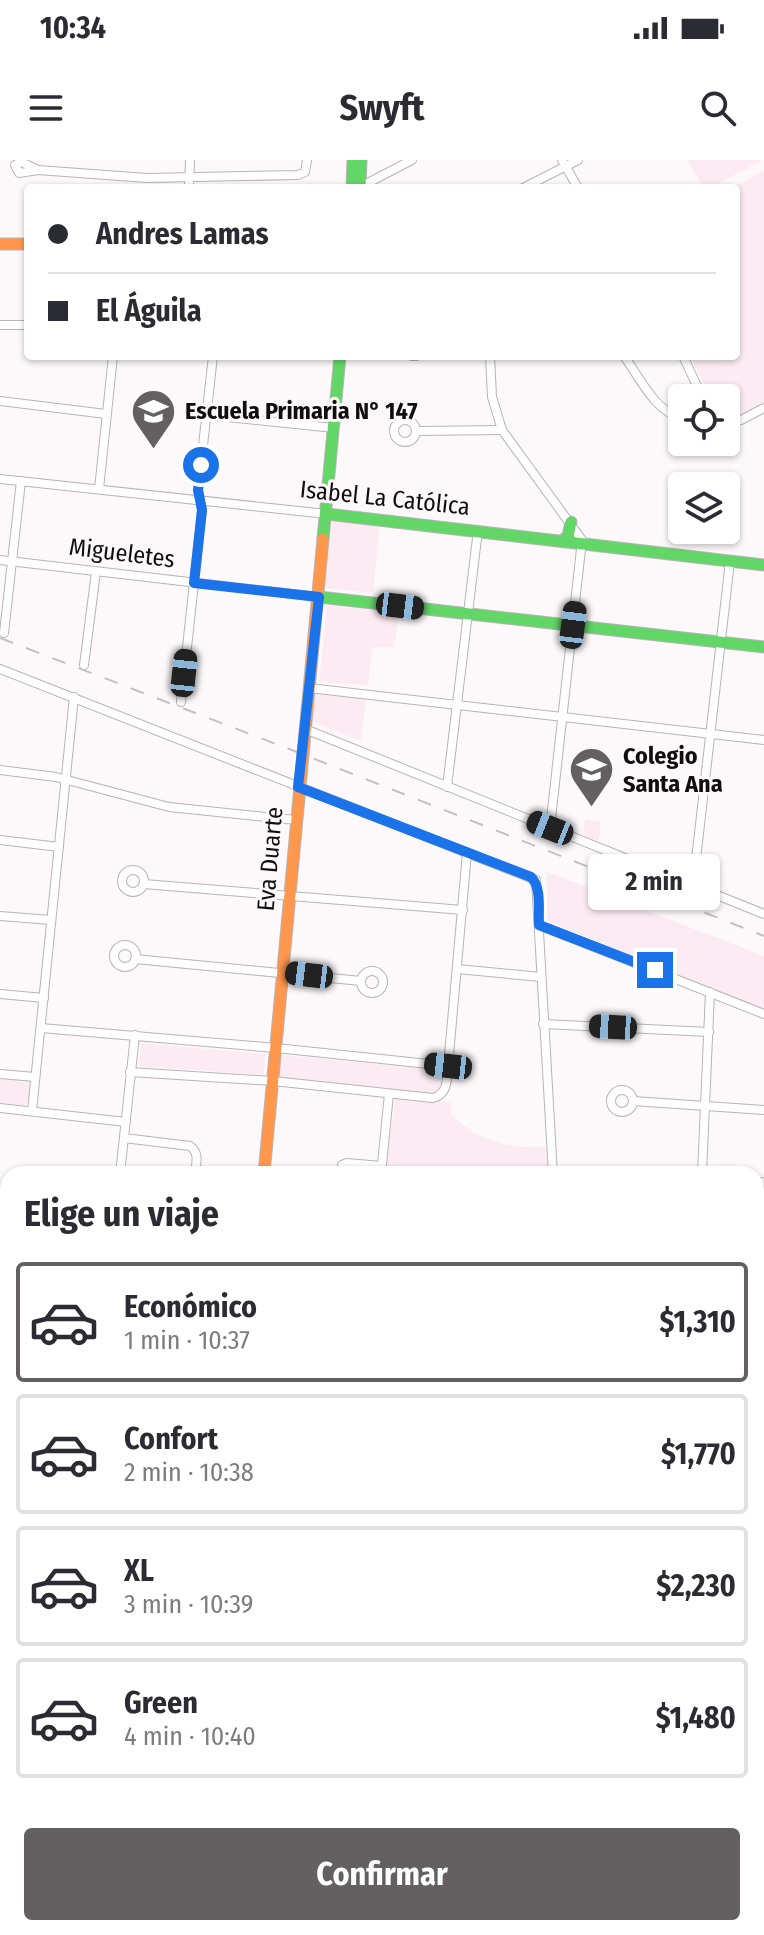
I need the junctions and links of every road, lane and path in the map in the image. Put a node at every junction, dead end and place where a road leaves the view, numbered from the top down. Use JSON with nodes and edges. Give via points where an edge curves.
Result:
{"nodes":[{"id":1,"x":190,"y":160,"type":"edge"},
{"id":2,"x":307,"y":160,"type":"edge"},
{"id":3,"x":353,"y":160,"type":"edge"},
{"id":4,"x":361,"y":160,"type":"edge"},
{"id":5,"x":412,"y":160,"type":"edge"},
{"id":6,"x":578,"y":160,"type":"edge"},
{"id":7,"x":564,"y":163,"type":"edge"},
{"id":8,"x":38,"y":170,"type":"dead end"},
{"id":9,"x":190,"y":178,"type":"junction"},
{"id":10,"x":189,"y":184,"type":"edge"},
{"id":11,"x":356,"y":184,"type":"edge"},
{"id":12,"x":358,"y":184,"type":"edge"},
{"id":13,"x":365,"y":184,"type":"edge"},
{"id":14,"x":530,"y":184,"type":"edge"},
{"id":15,"x":576,"y":184,"type":"edge"},
{"id":16,"x":0,"y":244,"type":"edge"},
{"id":17,"x":24,"y":244,"type":"edge"},
{"id":18,"x":0,"y":325,"type":"edge"},
{"id":19,"x":24,"y":325,"type":"edge"},
{"id":20,"x":113,"y":360,"type":"edge"},
{"id":21,"x":213,"y":360,"type":"edge"},
{"id":22,"x":340,"y":360,"type":"edge"},
{"id":23,"x":490,"y":360,"type":"edge"},
{"id":24,"x":627,"y":360,"type":"edge"},
{"id":25,"x":685,"y":360,"type":"edge"},
{"id":26,"x":696,"y":384,"type":"edge"},
{"id":27,"x":0,"y":401,"type":"edge"},
{"id":28,"x":764,"y":408,"type":"edge"},
{"id":29,"x":668,"y":413,"type":"edge"},
{"id":30,"x":106,"y":414,"type":"junction"},
{"id":31,"x":207,"y":415,"type":"junction"},
{"id":32,"x":740,"y":420,"type":"edge"},
{"id":33,"x":334,"y":428,"type":"junction"},
{"id":34,"x":502,"y":430,"type":"junction"},
{"id":35,"x":417,"y":431,"type":"dead end"},
{"id":36,"x":0,"y":479,"type":"edge"},
{"id":37,"x":21,"y":481,"type":"junction"},
{"id":38,"x":99,"y":489,"type":"junction"},
{"id":39,"x":200,"y":500,"type":"junction"},
{"id":40,"x":327,"y":514,"type":"junction"},
{"id":41,"x":571,"y":522,"type":"junction"},
{"id":42,"x":478,"y":530,"type":"junction"},
{"id":43,"x":562,"y":541,"type":"junction"},
{"id":44,"x":582,"y":543,"type":"junction"},
{"id":45,"x":0,"y":560,"type":"edge"},
{"id":46,"x":730,"y":561,"type":"junction"},
{"id":47,"x":12,"y":562,"type":"junction"},
{"id":48,"x":764,"y":565,"type":"edge"},
{"id":49,"x":96,"y":572,"type":"junction"},
{"id":50,"x":194,"y":583,"type":"junction"},
{"id":51,"x":319,"y":597,"type":"junction"},
{"id":52,"x":468,"y":614,"type":"junction"},
{"id":53,"x":573,"y":625,"type":"junction"},
{"id":54,"x":4,"y":633,"type":"dead end"},
{"id":55,"x":722,"y":642,"type":"junction"},
{"id":56,"x":764,"y":647,"type":"edge"},
{"id":57,"x":84,"y":665,"type":"dead end"},
{"id":58,"x":0,"y":669,"type":"edge"},
{"id":59,"x":309,"y":688,"type":"junction"},
{"id":60,"x":74,"y":697,"type":"junction"},
{"id":61,"x":181,"y":702,"type":"dead end"},
{"id":62,"x":458,"y":706,"type":"junction"},
{"id":63,"x":563,"y":717,"type":"junction"},
{"id":64,"x":305,"y":729,"type":"junction"},
{"id":65,"x":712,"y":734,"type":"junction"},
{"id":66,"x":764,"y":740,"type":"edge"},
{"id":67,"x":0,"y":770,"type":"edge"},
{"id":68,"x":64,"y":780,"type":"junction"},
{"id":69,"x":298,"y":787,"type":"junction"},
{"id":70,"x":447,"y":787,"type":"junction"},
{"id":71,"x":296,"y":820,"type":"junction"},
{"id":72,"x":550,"y":828,"type":"junction"},
{"id":73,"x":0,"y":840,"type":"edge"},
{"id":74,"x":59,"y":847,"type":"junction"},
{"id":75,"x":467,"y":853,"type":"junction"},
{"id":76,"x":144,"y":884,"type":"dead end"},
{"id":77,"x":693,"y":886,"type":"junction"},
{"id":78,"x":289,"y":897,"type":"junction"},
{"id":79,"x":463,"y":910,"type":"junction"},
{"id":80,"x":764,"y":914,"type":"edge"},
{"id":81,"x":0,"y":916,"type":"edge"},
{"id":82,"x":51,"y":920,"type":"junction"},
{"id":83,"x":539,"y":925,"type":"junction"},
{"id":84,"x":135,"y":959,"type":"dead end"},
{"id":85,"x":457,"y":969,"type":"junction"},
{"id":86,"x":282,"y":972,"type":"junction"},
{"id":87,"x":541,"y":977,"type":"junction"},
{"id":88,"x":361,"y":981,"type":"dead end"},
{"id":89,"x":710,"y":992,"type":"junction"},
{"id":90,"x":0,"y":994,"type":"edge"},
{"id":91,"x":44,"y":998,"type":"junction"},
{"id":92,"x":764,"y":1014,"type":"edge"},
{"id":93,"x":543,"y":1024,"type":"junction"},
{"id":94,"x":41,"y":1028,"type":"junction"},
{"id":95,"x":709,"y":1032,"type":"junction"},
{"id":96,"x":135,"y":1035,"type":"junction"},
{"id":97,"x":276,"y":1048,"type":"junction"},
{"id":98,"x":448,"y":1066,"type":"junction"},
{"id":99,"x":130,"y":1072,"type":"junction"},
{"id":100,"x":0,"y":1074,"type":"edge"},
{"id":101,"x":35,"y":1077,"type":"junction"},
{"id":102,"x":273,"y":1081,"type":"junction"},
{"id":103,"x":389,"y":1094,"type":"junction"},
{"id":104,"x":633,"y":1101,"type":"dead end"},
{"id":105,"x":705,"y":1106,"type":"junction"},
{"id":106,"x":0,"y":1108,"type":"edge"},
{"id":107,"x":764,"y":1110,"type":"edge"},
{"id":108,"x":32,"y":1111,"type":"junction"},
{"id":109,"x":126,"y":1122,"type":"junction"},
{"id":110,"x":124,"y":1138,"type":"junction"},
{"id":111,"x":121,"y":1166,"type":"edge"},
{"id":112,"x":196,"y":1166,"type":"edge"},
{"id":113,"x":265,"y":1166,"type":"edge"},
{"id":114,"x":342,"y":1166,"type":"edge"},
{"id":115,"x":362,"y":1166,"type":"edge"},
{"id":116,"x":382,"y":1166,"type":"edge"},
{"id":117,"x":552,"y":1166,"type":"edge"},
{"id":118,"x":702,"y":1166,"type":"edge"}],
"edges":[{"from":1,"to":9,"type":"street"},
{"from":2,"to":9,"type":"street","via":[[305,172],[298,175]]},
{"from":3,"to":11,"type":"main road"},
{"from":4,"to":12,"type":"main road"},
{"from":5,"to":13,"type":"street"},
{"from":6,"to":7,"type":"street"},
{"from":7,"to":14,"type":"street"},
{"from":7,"to":15,"type":"street"},
{"from":8,"to":9,"type":"street"},
{"from":9,"to":10,"type":"street"},
{"from":16,"to":17,"type":"main road"},
{"from":18,"to":19,"type":"street"},
{"from":20,"to":30,"type":"street"},
{"from":21,"to":31,"type":"street"},
{"from":22,"to":33,"type":"main road","name":"Eva Duarte"},
{"from":23,"to":34,"type":"street","via":[[492,397]]},
{"from":24,"to":29,"type":"street"},
{"from":25,"to":26,"type":"street"},
{"from":27,"to":30,"type":"street"},
{"from":28,"to":32,"type":"street"},
{"from":30,"to":38,"type":"street"},
{"from":31,"to":33,"type":"street"},
{"from":31,"to":39,"type":"street"},
{"from":33,"to":40,"type":"main road","name":"Eva Duarte"},
{"from":34,"to":35,"type":"street"},
{"from":34,"to":41,"type":"street"},
{"from":36,"to":37,"type":"street","name":"Isabel La Católica"},
{"from":37,"to":38,"type":"street","name":"Isabel La Católica"},
{"from":37,"to":47,"type":"street"},
{"from":38,"to":39,"type":"street","name":"Isabel La Católica"},
{"from":39,"to":40,"type":"street","name":"Isabel La Católica"},
{"from":39,"to":50,"type":"street"},
{"from":40,"to":42,"type":"main road","name":"Isabel La Católica"},
{"from":40,"to":51,"type":"main road","name":"Eva Duarte"},
{"from":41,"to":43,"type":"main road"},
{"from":41,"to":44,"type":"street"},
{"from":42,"to":43,"type":"main road","name":"Isabel La Católica"},
{"from":42,"to":52,"type":"street"},
{"from":43,"to":44,"type":"main road","name":"Isabel La Católica"},
{"from":44,"to":46,"type":"main road","name":"Isabel La Católica"},
{"from":44,"to":53,"type":"street"},
{"from":45,"to":47,"type":"street","name":"Migueletes"},
{"from":46,"to":48,"type":"main road","name":"Isabel La Católica"},
{"from":46,"to":55,"type":"street"},
{"from":47,"to":49,"type":"street","name":"Migueletes"},
{"from":47,"to":54,"type":"street"},
{"from":49,"to":50,"type":"street","name":"Migueletes"},
{"from":49,"to":57,"type":"street"},
{"from":50,"to":51,"type":"street","name":"Migueletes"},
{"from":50,"to":61,"type":"street"},
{"from":51,"to":52,"type":"main road","name":"Migueletes"},
{"from":51,"to":59,"type":"main road","name":"Eva Duarte"},
{"from":52,"to":53,"type":"main road","name":"Migueletes"},
{"from":52,"to":62,"type":"street"},
{"from":53,"to":55,"type":"main road","name":"Migueletes"},
{"from":53,"to":63,"type":"street"},
{"from":55,"to":56,"type":"main road","name":"Migueletes"},
{"from":55,"to":65,"type":"street"},
{"from":58,"to":60,"type":"street"},
{"from":59,"to":62,"type":"street"},
{"from":59,"to":64,"type":"main road","name":"Eva Duarte"},
{"from":60,"to":68,"type":"street"},
{"from":60,"to":69,"type":"street"},
{"from":62,"to":63,"type":"street"},
{"from":62,"to":70,"type":"street"},
{"from":63,"to":65,"type":"street"},
{"from":63,"to":72,"type":"street"},
{"from":64,"to":69,"type":"main road","name":"Eva Duarte"},
{"from":64,"to":70,"type":"street"},
{"from":65,"to":66,"type":"street"},
{"from":65,"to":77,"type":"street"},
{"from":67,"to":68,"type":"street"},
{"from":68,"to":71,"type":"street","via":[[169,807]]},
{"from":68,"to":74,"type":"street"},
{"from":69,"to":71,"type":"main road","name":"Eva Duarte"},
{"from":69,"to":75,"type":"street"},
{"from":70,"to":72,"type":"street"},
{"from":71,"to":78,"type":"main road","name":"Eva Duarte"},
{"from":72,"to":77,"type":"street"},
{"from":73,"to":74,"type":"street"},
{"from":74,"to":82,"type":"street"},
{"from":75,"to":79,"type":"street"},
{"from":75,"to":83,"type":"street","via":[[536,880]]},
{"from":76,"to":78,"type":"street"},
{"from":77,"to":80,"type":"street"},
{"from":78,"to":79,"type":"street"},
{"from":78,"to":86,"type":"main road","name":"Eva Duarte"},
{"from":79,"to":85,"type":"street"},
{"from":81,"to":82,"type":"street"},
{"from":82,"to":91,"type":"street"},
{"from":83,"to":87,"type":"street"},
{"from":83,"to":89,"type":"street"},
{"from":84,"to":86,"type":"street"},
{"from":85,"to":87,"type":"street"},
{"from":85,"to":98,"type":"street"},
{"from":86,"to":88,"type":"street"},
{"from":86,"to":97,"type":"main road","name":"Eva Duarte"},
{"from":87,"to":93,"type":"street"},
{"from":89,"to":92,"type":"street"},
{"from":89,"to":95,"type":"street"},
{"from":90,"to":91,"type":"street"},
{"from":91,"to":94,"type":"street"},
{"from":93,"to":95,"type":"street"},
{"from":93,"to":117,"type":"street"},
{"from":94,"to":96,"type":"street"},
{"from":94,"to":101,"type":"street"},
{"from":95,"to":105,"type":"street"},
{"from":96,"to":97,"type":"street"},
{"from":96,"to":99,"type":"street"},
{"from":97,"to":98,"type":"street"},
{"from":97,"to":102,"type":"main road","name":"Eva Duarte"},
{"from":98,"to":103,"type":"street","via":[[446,1088],[437,1098]]},
{"from":99,"to":102,"type":"street"},
{"from":99,"to":109,"type":"street"},
{"from":100,"to":101,"type":"street"},
{"from":101,"to":108,"type":"street"},
{"from":102,"to":103,"type":"street"},
{"from":102,"to":113,"type":"main road","name":"Eva Duarte"},
{"from":103,"to":116,"type":"street"},
{"from":104,"to":105,"type":"street"},
{"from":105,"to":107,"type":"street"},
{"from":105,"to":118,"type":"street"},
{"from":106,"to":108,"type":"street"},
{"from":108,"to":109,"type":"street"},
{"from":109,"to":110,"type":"street"},
{"from":110,"to":111,"type":"street"},
{"from":110,"to":112,"type":"street","via":[[190,1146]]},
{"from":114,"to":115,"type":"street"}]}
